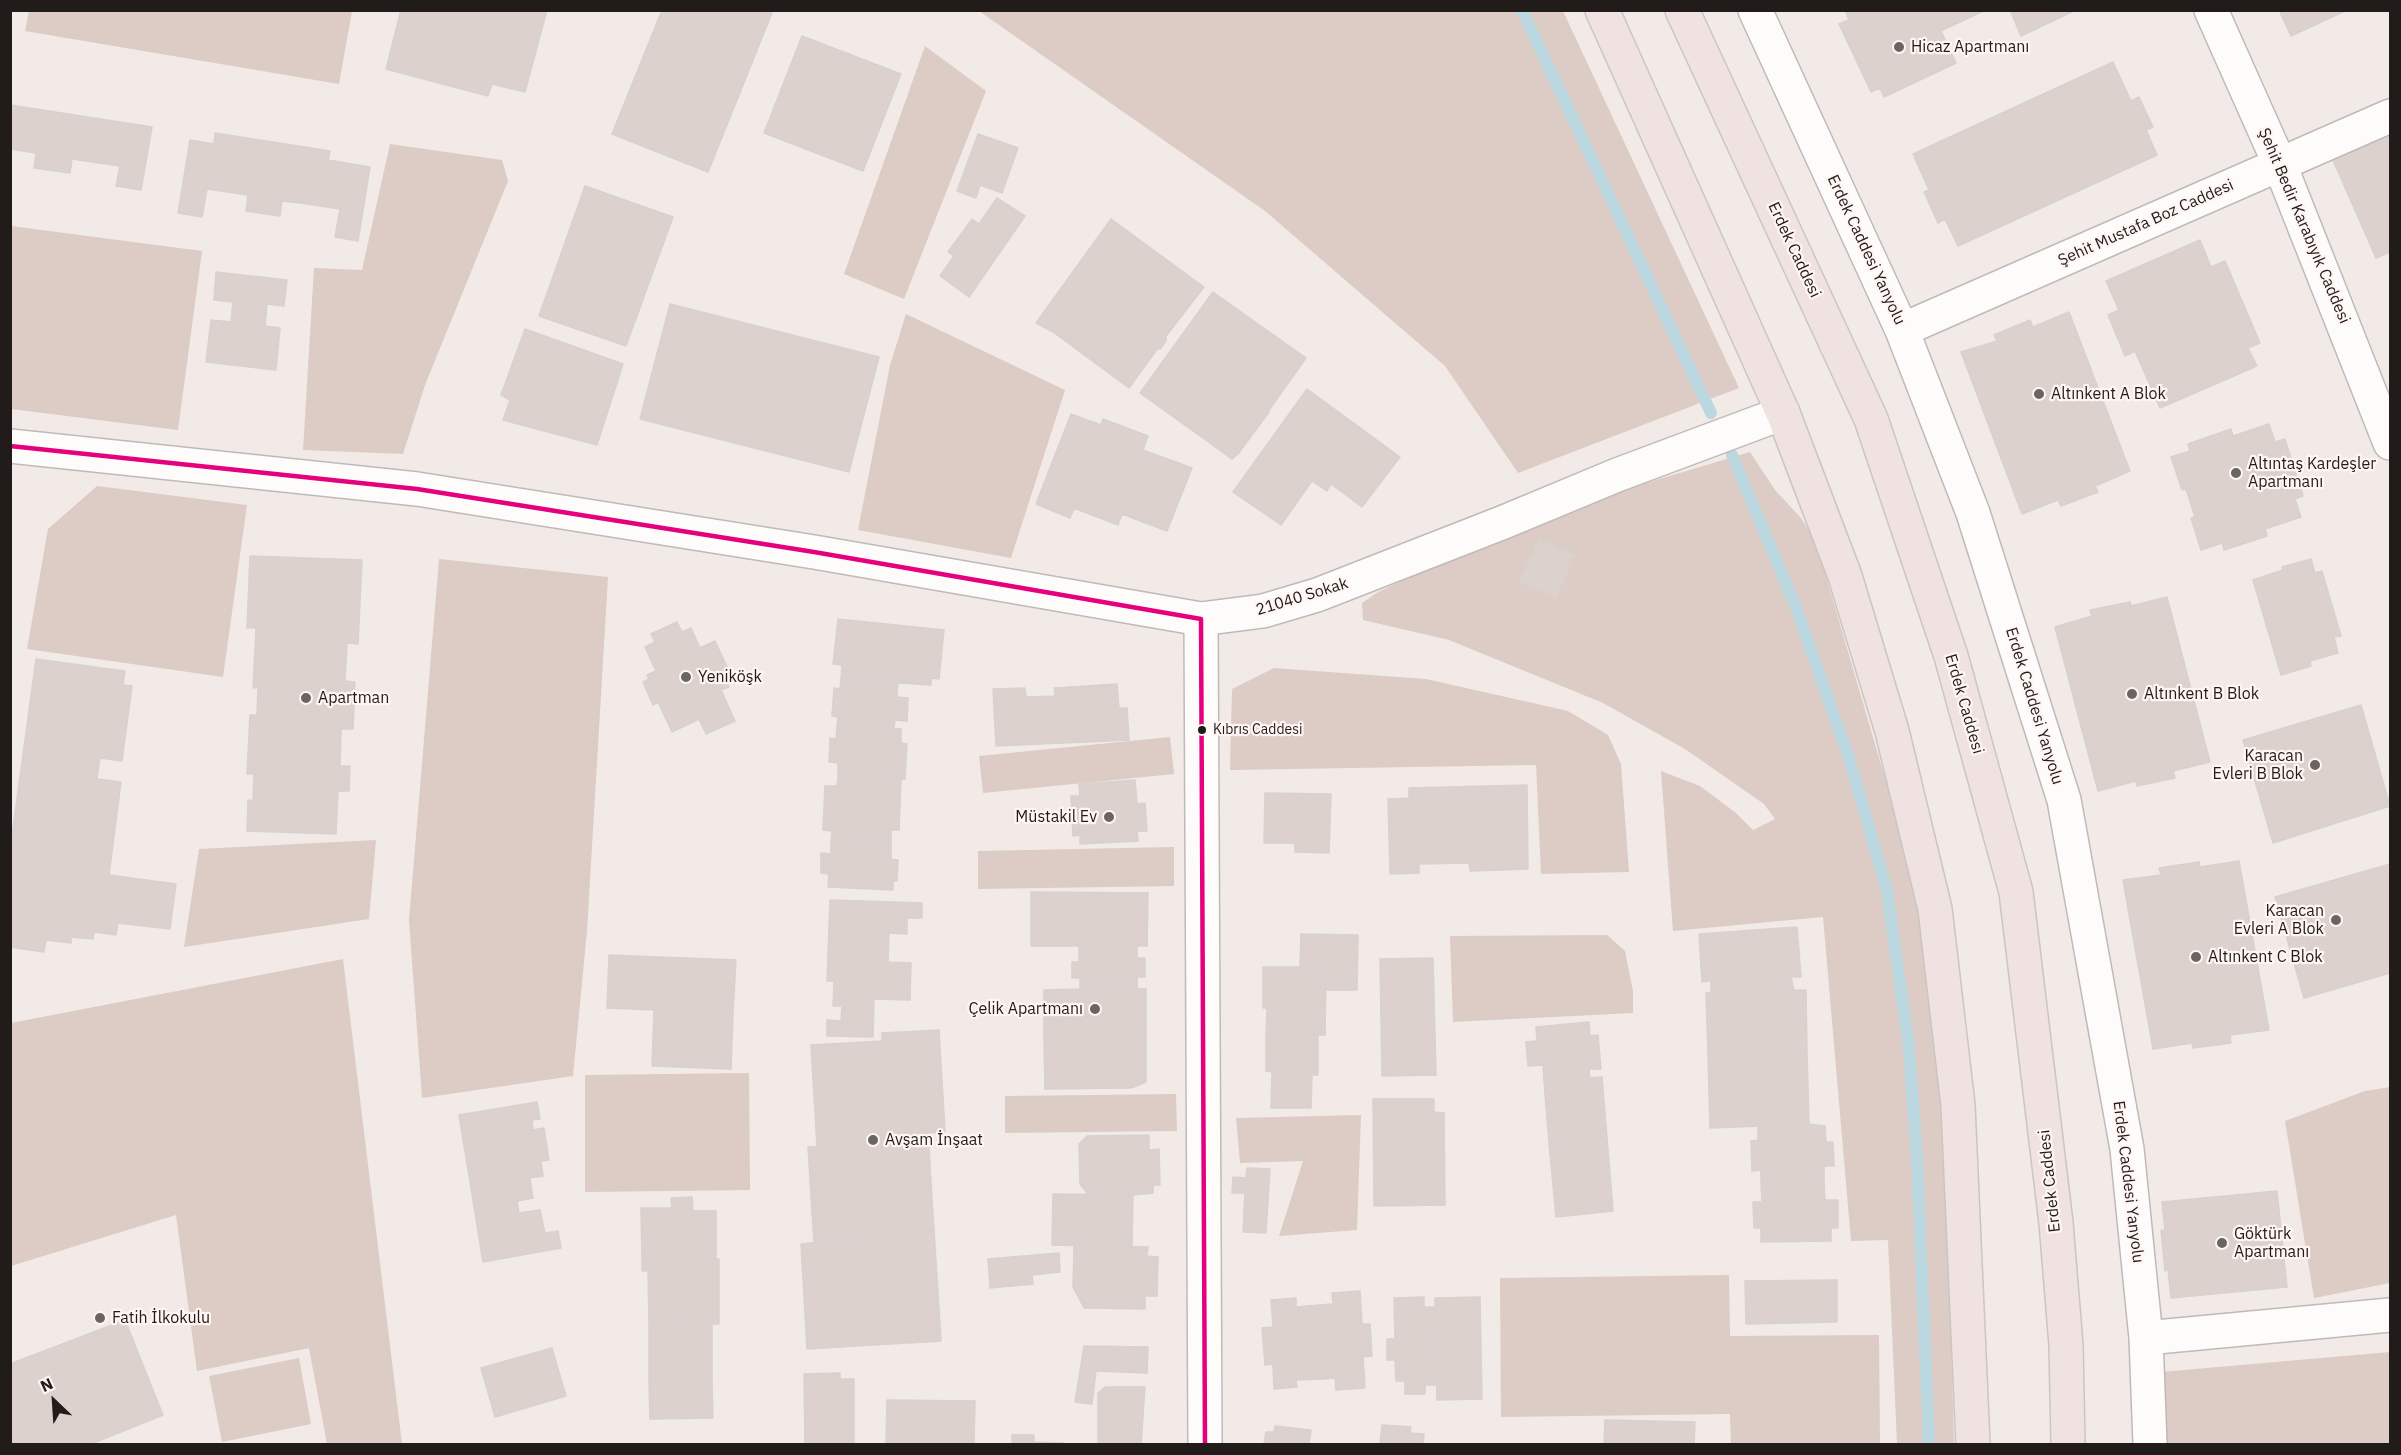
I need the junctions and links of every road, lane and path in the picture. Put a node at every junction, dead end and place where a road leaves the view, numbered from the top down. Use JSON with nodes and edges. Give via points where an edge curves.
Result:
{"nodes":[{"id":1,"x":1602,"y":10,"type":"edge"},
{"id":2,"x":1682,"y":10,"type":"edge"},
{"id":3,"x":1755,"y":10,"type":"edge"},
{"id":4,"x":2211,"y":10,"type":"edge"},
{"id":5,"x":2391,"y":116,"type":"edge"},
{"id":6,"x":2280,"y":165,"type":"junction"},
{"id":7,"x":1902,"y":330,"type":"junction"},
{"id":8,"x":1783,"y":413,"type":"junction"},
{"id":9,"x":2391,"y":443,"type":"edge"},
{"id":10,"x":10,"y":446,"type":"edge"},
{"id":11,"x":1201,"y":619,"type":"junction"},
{"id":12,"x":2391,"y":1315,"type":"edge"},
{"id":13,"x":2146,"y":1338,"type":"junction"},
{"id":14,"x":1205,"y":1444,"type":"edge"},
{"id":15,"x":1973,"y":1444,"type":"edge"},
{"id":16,"x":2068,"y":1444,"type":"edge"},
{"id":17,"x":2150,"y":1444,"type":"edge"}],
"edges":[{"from":1,"to":8,"type":"highway"},
{"from":2,"to":16,"type":"highway","name":"Erdek Caddesi","via":[[1871,419],[1951,656],[2016,892],[2056,1223],[2066,1345]]},
{"from":3,"to":7,"type":"street","name":"Erdek Caddesi Yanyolu"},
{"from":4,"to":6,"type":"street","name":"Şehit Bedir Karabıyık Caddesi"},
{"from":5,"to":6,"type":"street","name":"Şehit Mustafa Boz Caddesi"},
{"from":6,"to":7,"type":"street","name":"Şehit Mustafa Boz Caddesi"},
{"from":6,"to":9,"type":"street","name":"Şehit Bedir Karabıyık Caddesi"},
{"from":7,"to":13,"type":"street","name":"Erdek Caddesi Yanyolu","via":[[1973,513],[2064,800],[2127,1149]]},
{"from":8,"to":11,"type":"street","name":"21040 Sokak","via":[[1317,595],[1263,611]]},
{"from":8,"to":15,"type":"highway","via":[[1845,576],[1892,730],[1935,909],[1958,1105]]},
{"from":10,"to":11,"type":"street","name":"21040 Sokak","via":[[417,489]]},
{"from":11,"to":14,"type":"street"},
{"from":12,"to":13,"type":"street"},
{"from":13,"to":17,"type":"street","name":"Erdek Caddesi Yanyolu"}]}
